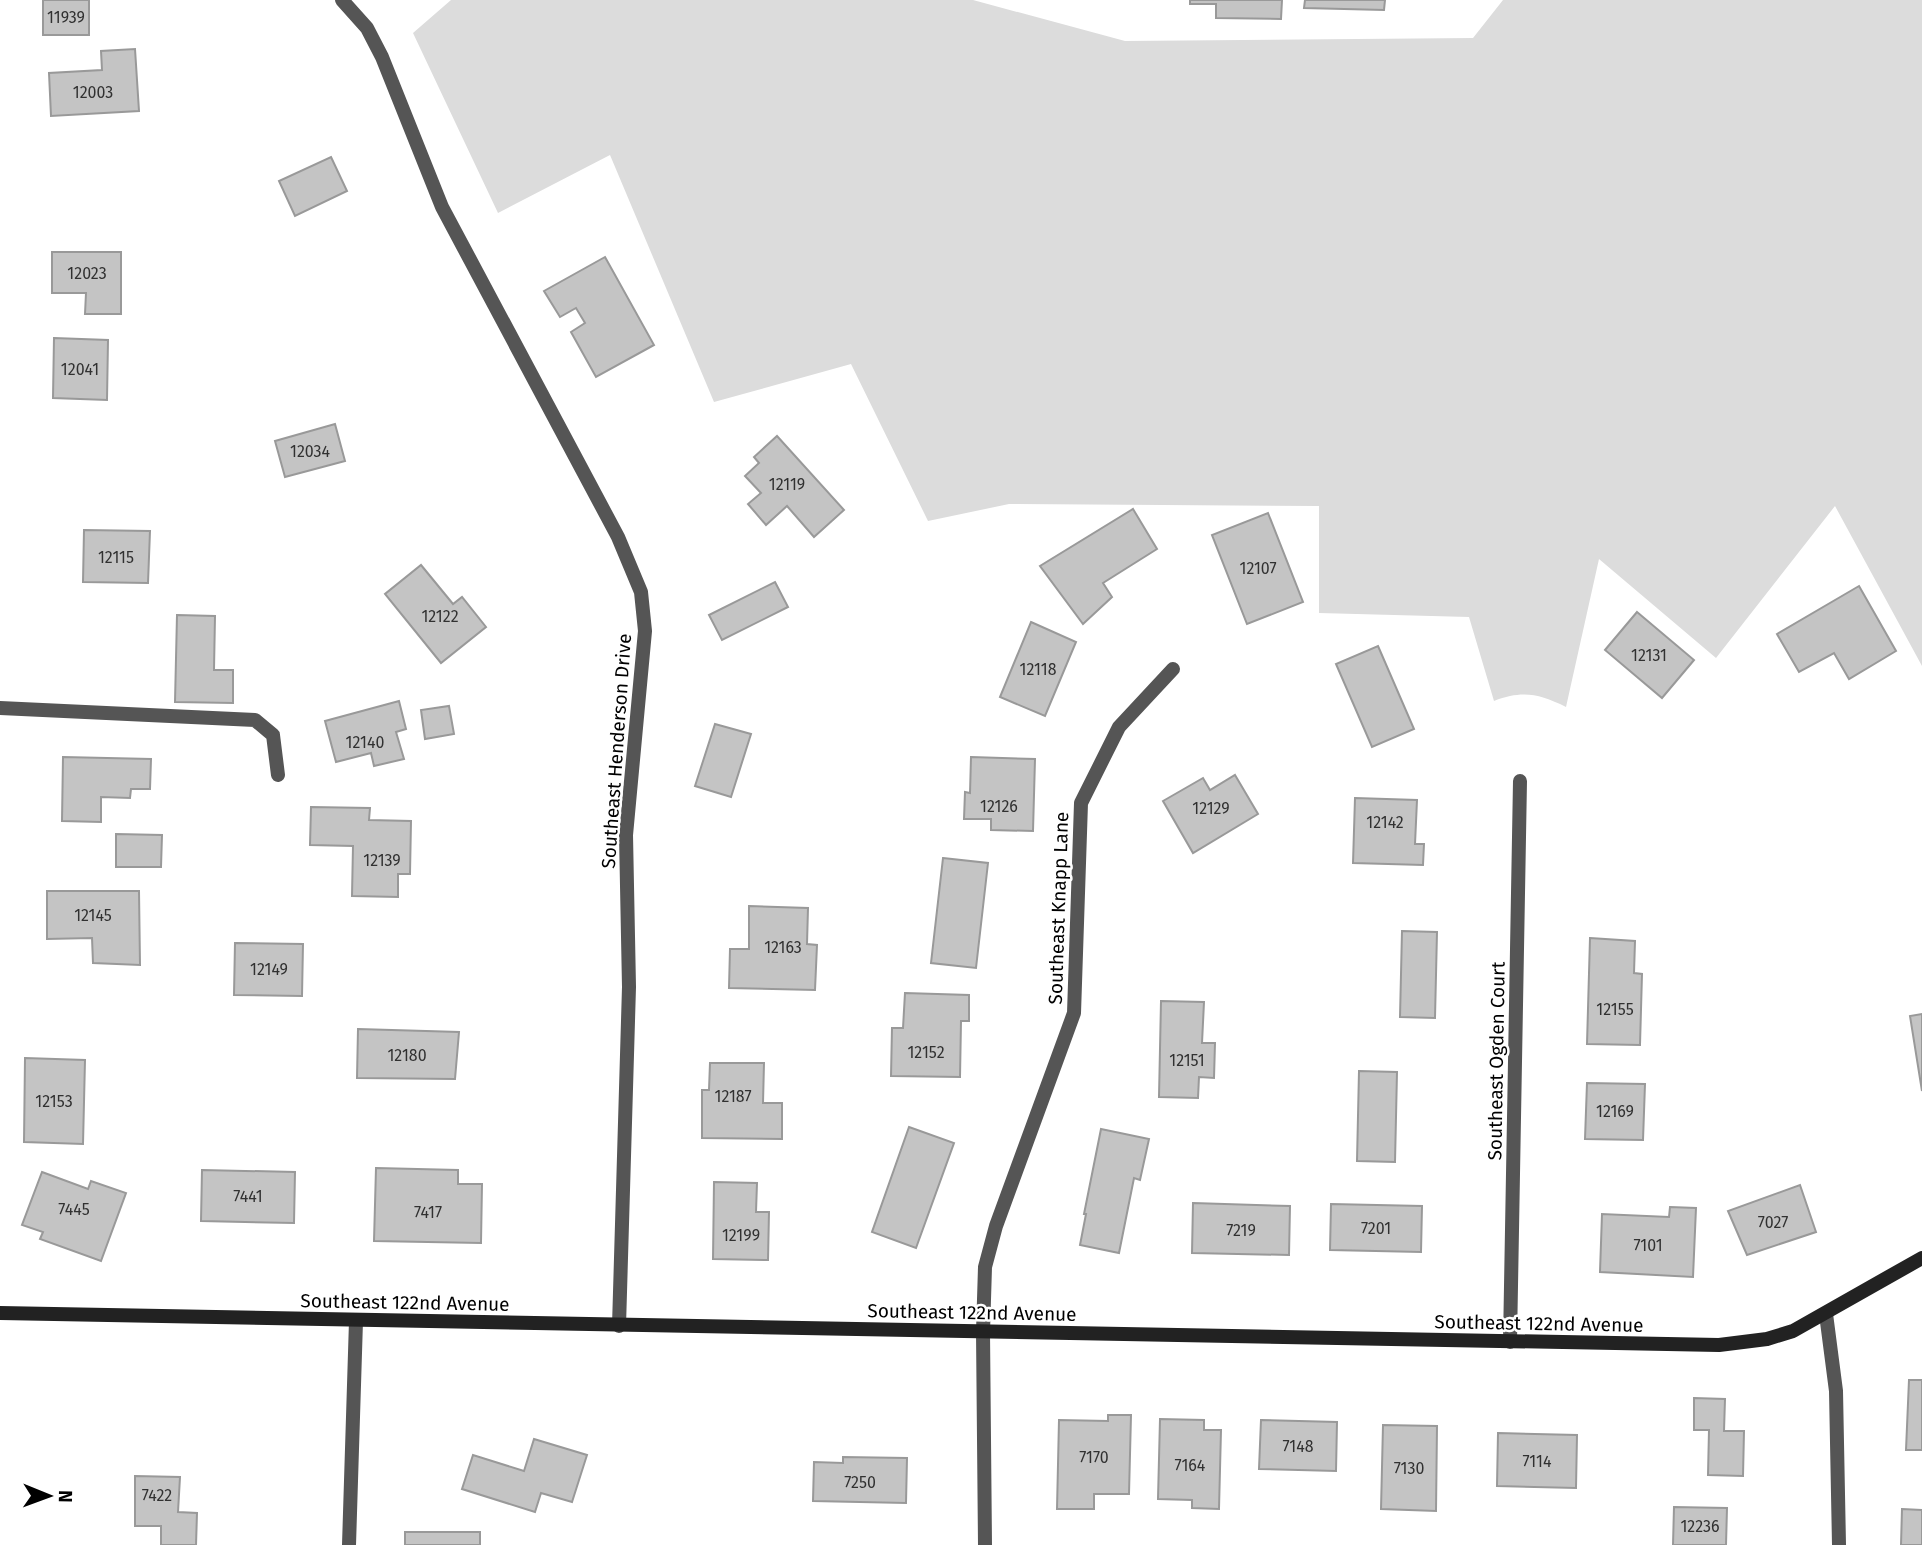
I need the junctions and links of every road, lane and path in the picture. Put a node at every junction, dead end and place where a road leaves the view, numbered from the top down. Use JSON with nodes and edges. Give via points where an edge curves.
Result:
{"nodes":[{"id":1,"x":342,"y":0,"type":"edge"},
{"id":2,"x":1173,"y":669,"type":"dead end"},
{"id":3,"x":0,"y":708,"type":"edge"},
{"id":4,"x":278,"y":775,"type":"dead end"},
{"id":5,"x":1520,"y":781,"type":"dead end"},
{"id":6,"x":1922,"y":1258,"type":"edge"},
{"id":7,"x":0,"y":1313,"type":"edge"},
{"id":8,"x":1826,"y":1314,"type":"junction"},
{"id":9,"x":356,"y":1321,"type":"junction"},
{"id":10,"x":619,"y":1326,"type":"junction"},
{"id":11,"x":983,"y":1332,"type":"junction"},
{"id":12,"x":1510,"y":1342,"type":"junction"},
{"id":13,"x":349,"y":1545,"type":"edge"},
{"id":14,"x":985,"y":1545,"type":"edge"},
{"id":15,"x":1839,"y":1545,"type":"edge"}],
"edges":[{"from":1,"to":10,"type":"street","name":"Southeast Henderson Drive","via":[[366,28],[382,57],[442,208],[617,535],[641,592],[645,631],[626,835],[629,987]]},
{"from":2,"to":11,"type":"street","name":"Southeast Knapp Lane","via":[[1119,727],[1081,803],[1074,1013],[996,1226],[985,1267]]},
{"from":3,"to":4,"type":"street","via":[[255,720],[272,735]]},
{"from":5,"to":12,"type":"street","name":"Southeast Ogden Court"},
{"from":6,"to":8,"type":"street","name":"Southeast 122nd Avenue"},
{"from":7,"to":9,"type":"street","name":"Southeast 122nd Avenue"},
{"from":8,"to":12,"type":"street","name":"Southeast 122nd Avenue","via":[[1793,1331],[1744,1343]]},
{"from":8,"to":15,"type":"street","via":[[1836,1391]]},
{"from":9,"to":10,"type":"street","name":"Southeast 122nd Avenue"},
{"from":9,"to":13,"type":"street"},
{"from":10,"to":11,"type":"street","name":"Southeast 122nd Avenue"},
{"from":11,"to":12,"type":"street","name":"Southeast 122nd Avenue"},
{"from":11,"to":14,"type":"street","name":"Southeast Knapp Lane"}]}
